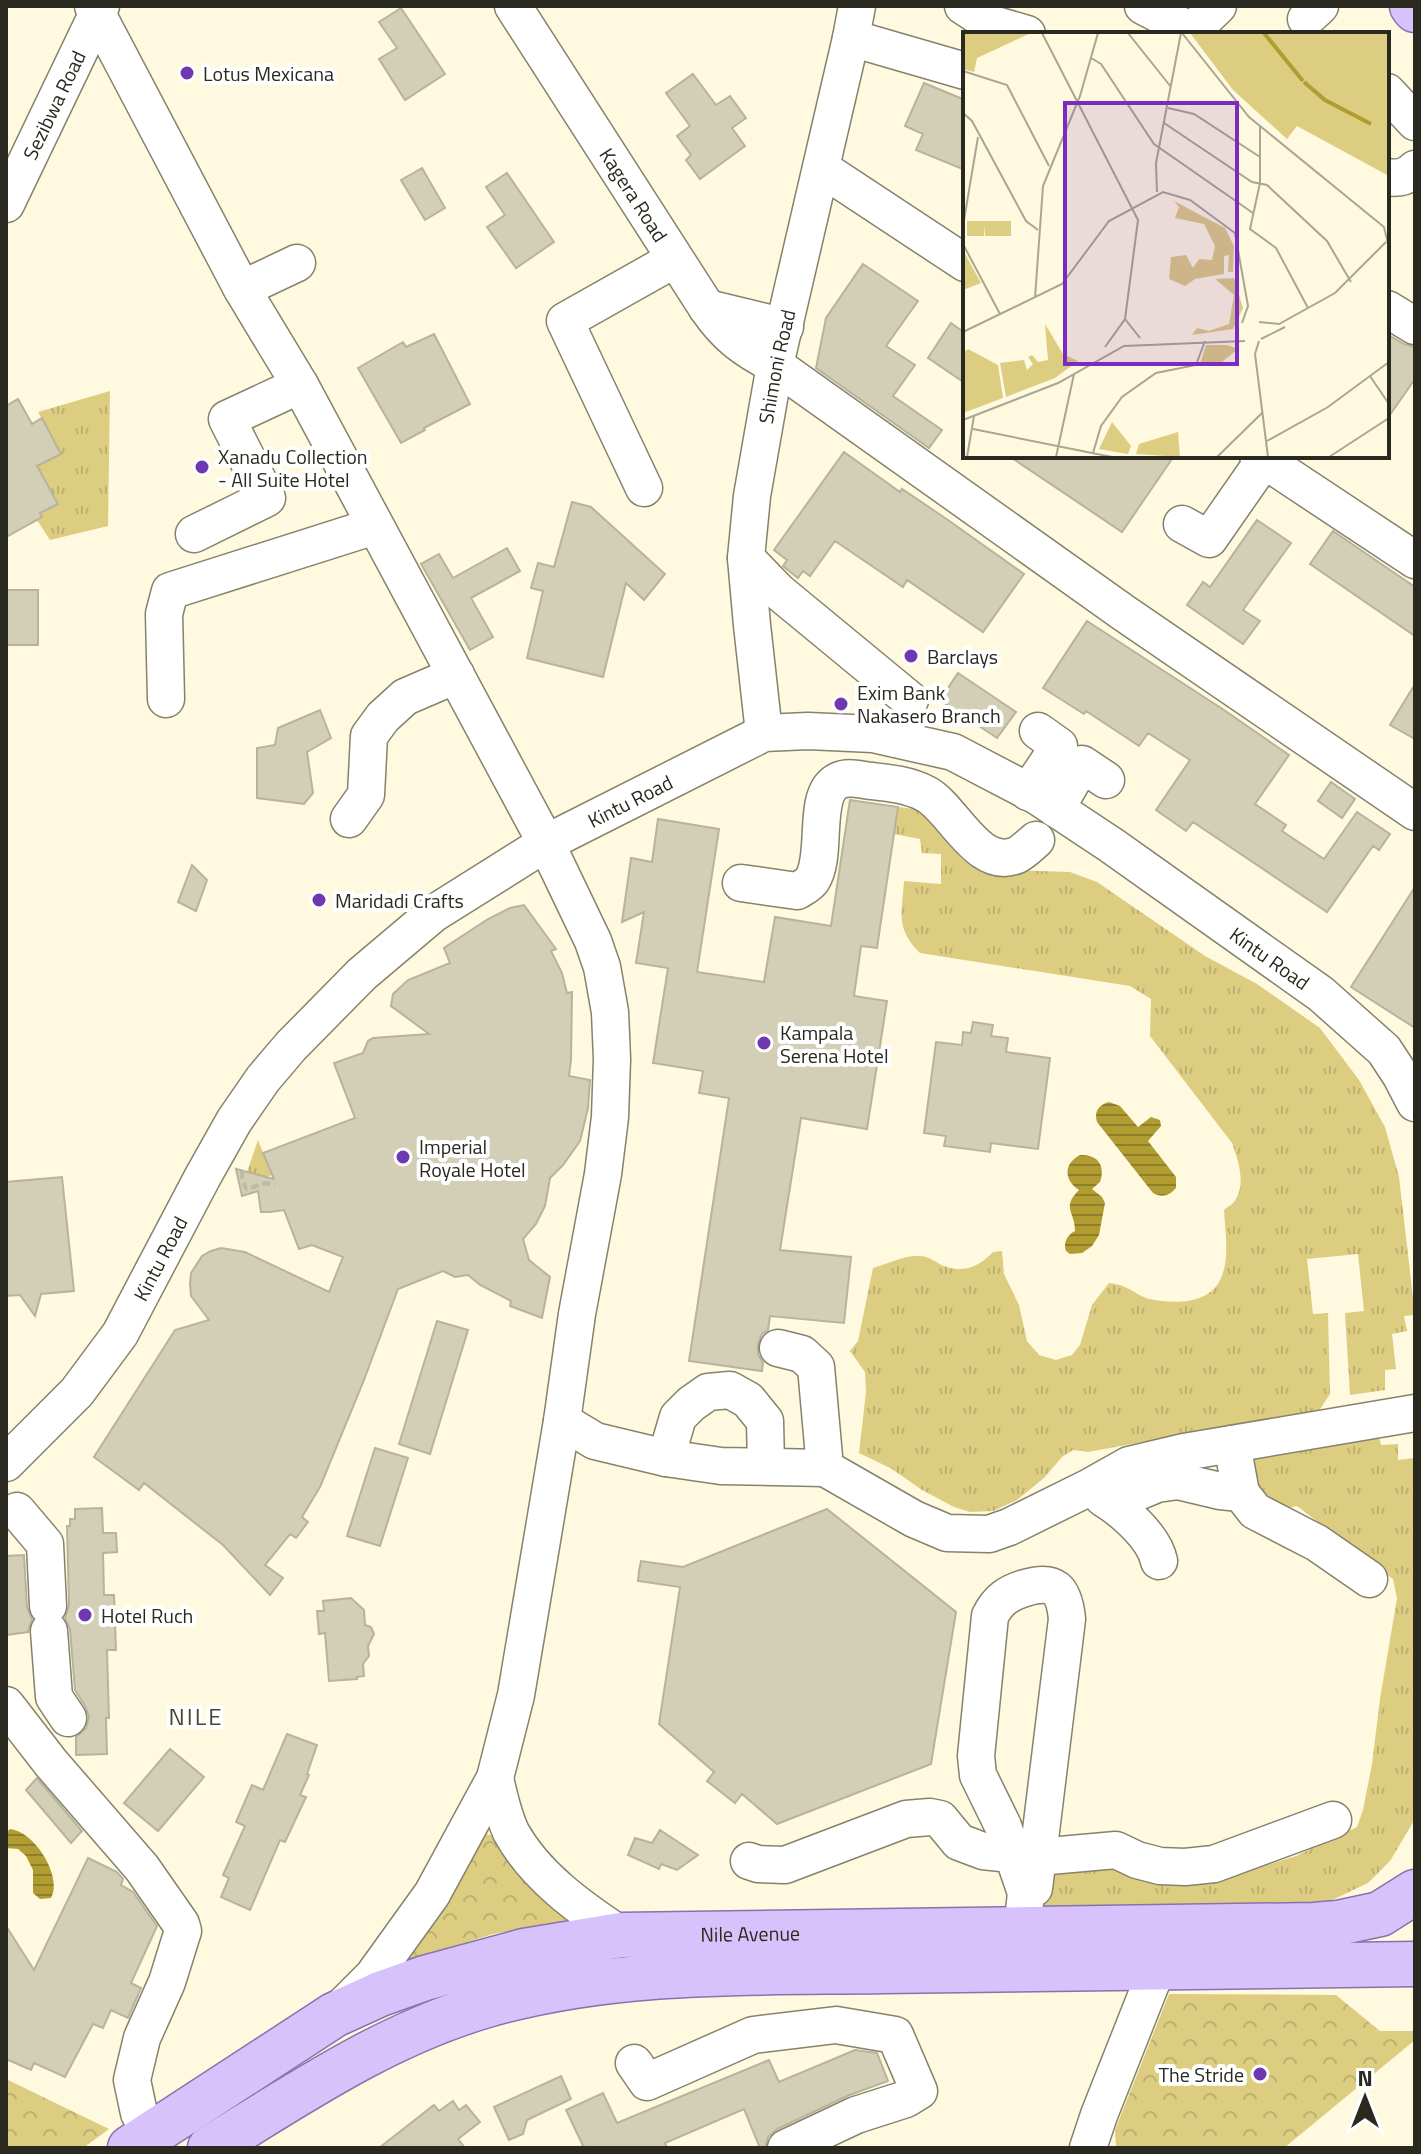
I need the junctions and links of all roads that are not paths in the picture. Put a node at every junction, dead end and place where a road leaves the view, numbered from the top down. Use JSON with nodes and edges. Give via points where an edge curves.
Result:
{"nodes":[{"id":1,"x":513,"y":6,"type":"edge"},
{"id":2,"x":963,"y":6,"type":"edge"},
{"id":3,"x":1143,"y":6,"type":"edge"},
{"id":4,"x":1218,"y":6,"type":"edge"},
{"id":5,"x":97,"y":9,"type":"edge"},
{"id":6,"x":854,"y":22,"type":"edge"},
{"id":7,"x":1020,"y":32,"type":"edge"},
{"id":8,"x":1192,"y":32,"type":"edge"},
{"id":9,"x":1195,"y":32,"type":"edge"},
{"id":10,"x":963,"y":70,"type":"edge"},
{"id":11,"x":1389,"y":94,"type":"edge"},
{"id":12,"x":1415,"y":122,"type":"edge"},
{"id":13,"x":821,"y":168,"type":"junction"},
{"id":14,"x":1415,"y":169,"type":"edge"},
{"id":15,"x":1389,"y":177,"type":"edge"},
{"id":16,"x":6,"y":204,"type":"edge"},
{"id":17,"x":675,"y":259,"type":"junction"},
{"id":18,"x":963,"y":262,"type":"edge"},
{"id":19,"x":297,"y":263,"type":"dead end"},
{"id":20,"x":242,"y":289,"type":"junction"},
{"id":21,"x":707,"y":308,"type":"junction"},
{"id":22,"x":1389,"y":310,"type":"edge"},
{"id":23,"x":1415,"y":326,"type":"edge"},
{"id":24,"x":785,"y":327,"type":"junction"},
{"id":25,"x":775,"y":365,"type":"junction"},
{"id":26,"x":300,"y":385,"type":"junction"},
{"id":27,"x":1261,"y":458,"type":"edge"},
{"id":28,"x":644,"y":488,"type":"dead end"},
{"id":29,"x":1182,"y":524,"type":"dead end"},
{"id":30,"x":375,"y":526,"type":"junction"},
{"id":31,"x":194,"y":534,"type":"dead end"},
{"id":32,"x":746,"y":558,"type":"junction"},
{"id":33,"x":1415,"y":560,"type":"edge"},
{"id":34,"x":456,"y":675,"type":"junction"},
{"id":35,"x":166,"y":699,"type":"dead end"},
{"id":36,"x":910,"y":700,"type":"dead end"},
{"id":37,"x":1038,"y":731,"type":"dead end"},
{"id":38,"x":764,"y":733,"type":"junction"},
{"id":39,"x":1106,"y":780,"type":"dead end"},
{"id":40,"x":1040,"y":799,"type":"junction"},
{"id":41,"x":1415,"y":812,"type":"edge"},
{"id":42,"x":349,"y":819,"type":"dead end"},
{"id":43,"x":1036,"y":840,"type":"junction"},
{"id":44,"x":546,"y":843,"type":"junction"},
{"id":45,"x":1111,"y":845,"type":"junction"},
{"id":46,"x":741,"y":883,"type":"dead end"},
{"id":47,"x":1415,"y":1103,"type":"edge"},
{"id":48,"x":778,"y":1348,"type":"dead end"},
{"id":49,"x":1415,"y":1413,"type":"edge"},
{"id":50,"x":562,"y":1421,"type":"junction"},
{"id":51,"x":1232,"y":1444,"type":"junction"},
{"id":52,"x":666,"y":1458,"type":"junction"},
{"id":53,"x":6,"y":1463,"type":"edge"},
{"id":54,"x":766,"y":1466,"type":"junction"},
{"id":55,"x":825,"y":1468,"type":"junction"},
{"id":56,"x":1088,"y":1488,"type":"junction"},
{"id":57,"x":1241,"y":1493,"type":"junction"},
{"id":58,"x":11,"y":1503,"type":"edge"},
{"id":59,"x":1122,"y":1509,"type":"junction"},
{"id":60,"x":1159,"y":1561,"type":"dead end"},
{"id":61,"x":1369,"y":1579,"type":"dead end"},
{"id":62,"x":6,"y":1705,"type":"edge"},
{"id":63,"x":68,"y":1718,"type":"dead end"},
{"id":64,"x":495,"y":1778,"type":"junction"},
{"id":65,"x":1333,"y":1820,"type":"dead end"},
{"id":66,"x":1026,"y":1856,"type":"junction"},
{"id":67,"x":749,"y":1861,"type":"dead end"},
{"id":68,"x":1415,"y":1892,"type":"edge"},
{"id":69,"x":1024,"y":1912,"type":"junction"},
{"id":70,"x":621,"y":1935,"type":"junction"},
{"id":71,"x":1415,"y":1964,"type":"edge"},
{"id":72,"x":1158,"y":1966,"type":"junction"},
{"id":73,"x":334,"y":2015,"type":"junction"},
{"id":74,"x":634,"y":2063,"type":"dead end"},
{"id":75,"x":140,"y":2142,"type":"edge"},
{"id":76,"x":210,"y":2148,"type":"edge"},
{"id":77,"x":786,"y":2148,"type":"edge"},
{"id":78,"x":1088,"y":2148,"type":"edge"}],
"edges":[{"from":1,"to":17,"type":"street","name":"Kagera Road"},
{"from":2,"to":7,"type":"street","via":[[989,23]]},
{"from":3,"to":8,"type":"street"},
{"from":4,"to":9,"type":"street"},
{"from":5,"to":16,"type":"street","name":"Sezibwa Road"},
{"from":5,"to":20,"type":"street"},
{"from":6,"to":10,"type":"street","via":[[906,55]]},
{"from":6,"to":13,"type":"street","name":"Shimoni Road"},
{"from":11,"to":12,"type":"street"},
{"from":13,"to":18,"type":"street"},
{"from":13,"to":24,"type":"street","name":"Shimoni Road"},
{"from":14,"to":15,"type":"street"},
{"from":17,"to":21,"type":"street","name":"Kagera Road"},
{"from":17,"to":28,"type":"street","via":[[565,321]]},
{"from":19,"to":20,"type":"street"},
{"from":20,"to":26,"type":"street"},
{"from":21,"to":24,"type":"street"},
{"from":21,"to":25,"type":"street","name":"Kagera Road","via":[[735,341]]},
{"from":22,"to":23,"type":"street"},
{"from":24,"to":25,"type":"street","name":"Shimoni Road"},
{"from":25,"to":32,"type":"street","name":"Shimoni Road"},
{"from":25,"to":41,"type":"street","name":"Kagera Road"},
{"from":26,"to":30,"type":"street"},
{"from":26,"to":31,"type":"street","via":[[227,419],[267,498]]},
{"from":27,"to":29,"type":"street","via":[[1209,539]]},
{"from":27,"to":33,"type":"street"},
{"from":30,"to":34,"type":"street"},
{"from":30,"to":35,"type":"street","via":[[170,591],[164,614]]},
{"from":32,"to":36,"type":"street","via":[[779,592]]},
{"from":32,"to":38,"type":"street","name":"Shimoni Road"},
{"from":34,"to":42,"type":"street","via":[[405,697],[383,717],[369,736],[366,795]]},
{"from":34,"to":44,"type":"street"},
{"from":37,"to":40,"type":"street","via":[[1059,746]]},
{"from":38,"to":40,"type":"street","name":"Kintu Road","via":[[873,734],[953,752]]},
{"from":38,"to":44,"type":"street","name":"Kintu Road"},
{"from":39,"to":40,"type":"street","via":[[1082,764]]},
{"from":40,"to":43,"type":"street"},
{"from":40,"to":45,"type":"street","name":"Kintu Road"},
{"from":43,"to":45,"type":"street"},
{"from":43,"to":46,"type":"street","via":[[1016,856],[986,853],[927,794],[845,778],[825,793],[811,882],[797,891]]},
{"from":44,"to":50,"type":"street","via":[[602,967],[612,1059],[603,1174]]},
{"from":44,"to":53,"type":"street","name":"Kintu Road","via":[[433,914],[362,974],[291,1046],[234,1121],[120,1334],[77,1392]]},
{"from":45,"to":47,"type":"street","name":"Kintu Road","via":[[1355,1022],[1384,1050]]},
{"from":48,"to":55,"type":"street","via":[[802,1354],[816,1367]]},
{"from":49,"to":51,"type":"street"},
{"from":50,"to":52,"type":"street","via":[[595,1441]]},
{"from":50,"to":64,"type":"street","via":[[516,1695]]},
{"from":51,"to":56,"type":"street","via":[[1129,1465]]},
{"from":51,"to":57,"type":"street"},
{"from":52,"to":54,"type":"street"},
{"from":52,"to":54,"type":"street","via":[[678,1417],[732,1380],[765,1421]]},
{"from":54,"to":55,"type":"street"},
{"from":55,"to":56,"type":"street","via":[[947,1533],[989,1534]]},
{"from":56,"to":59,"type":"street"},
{"from":57,"to":59,"type":"street","via":[[1178,1481],[1133,1494]]},
{"from":57,"to":61,"type":"street","via":[[1255,1511],[1317,1543]]},
{"from":58,"to":63,"type":"street","via":[[45,1544],[54,1697]]},
{"from":59,"to":60,"type":"street","via":[[1154,1546]]},
{"from":62,"to":75,"type":"street","via":[[142,1868],[181,1924],[167,1982],[142,2038],[132,2080]]},
{"from":64,"to":70,"type":"street","via":[[512,1833],[527,1854],[565,1894]]},
{"from":64,"to":73,"type":"street","via":[[432,1894],[373,1976]]},
{"from":65,"to":66,"type":"street","via":[[1214,1864],[1160,1866],[1116,1850]]},
{"from":66,"to":66,"type":"street","via":[[978,1775],[976,1756],[990,1616],[1010,1593],[1041,1583],[1059,1591],[1067,1619]]},
{"from":66,"to":67,"type":"street","via":[[983,1851],[959,1842],[940,1819],[921,1817],[785,1865]]},
{"from":66,"to":69,"type":"street"},
{"from":68,"to":69,"type":"main road","name":"Nile Avenue","via":[[1380,1914],[1280,1926]]},
{"from":69,"to":70,"type":"main road","name":"Nile Avenue"},
{"from":70,"to":73,"type":"main road","name":"Nile Avenue","via":[[481,1962],[380,1994]]},
{"from":71,"to":72,"type":"main road","name":"Nile Avenue"},
{"from":72,"to":76,"type":"main road","name":"Nile Avenue","via":[[671,1976],[559,1987],[485,2005],[417,2030],[350,2063]]},
{"from":72,"to":78,"type":"street"},
{"from":73,"to":75,"type":"main road","name":"Nile Avenue"},
{"from":74,"to":77,"type":"street","via":[[647,2082],[753,2035],[836,2025],[895,2035],[919,2091]]}]}
